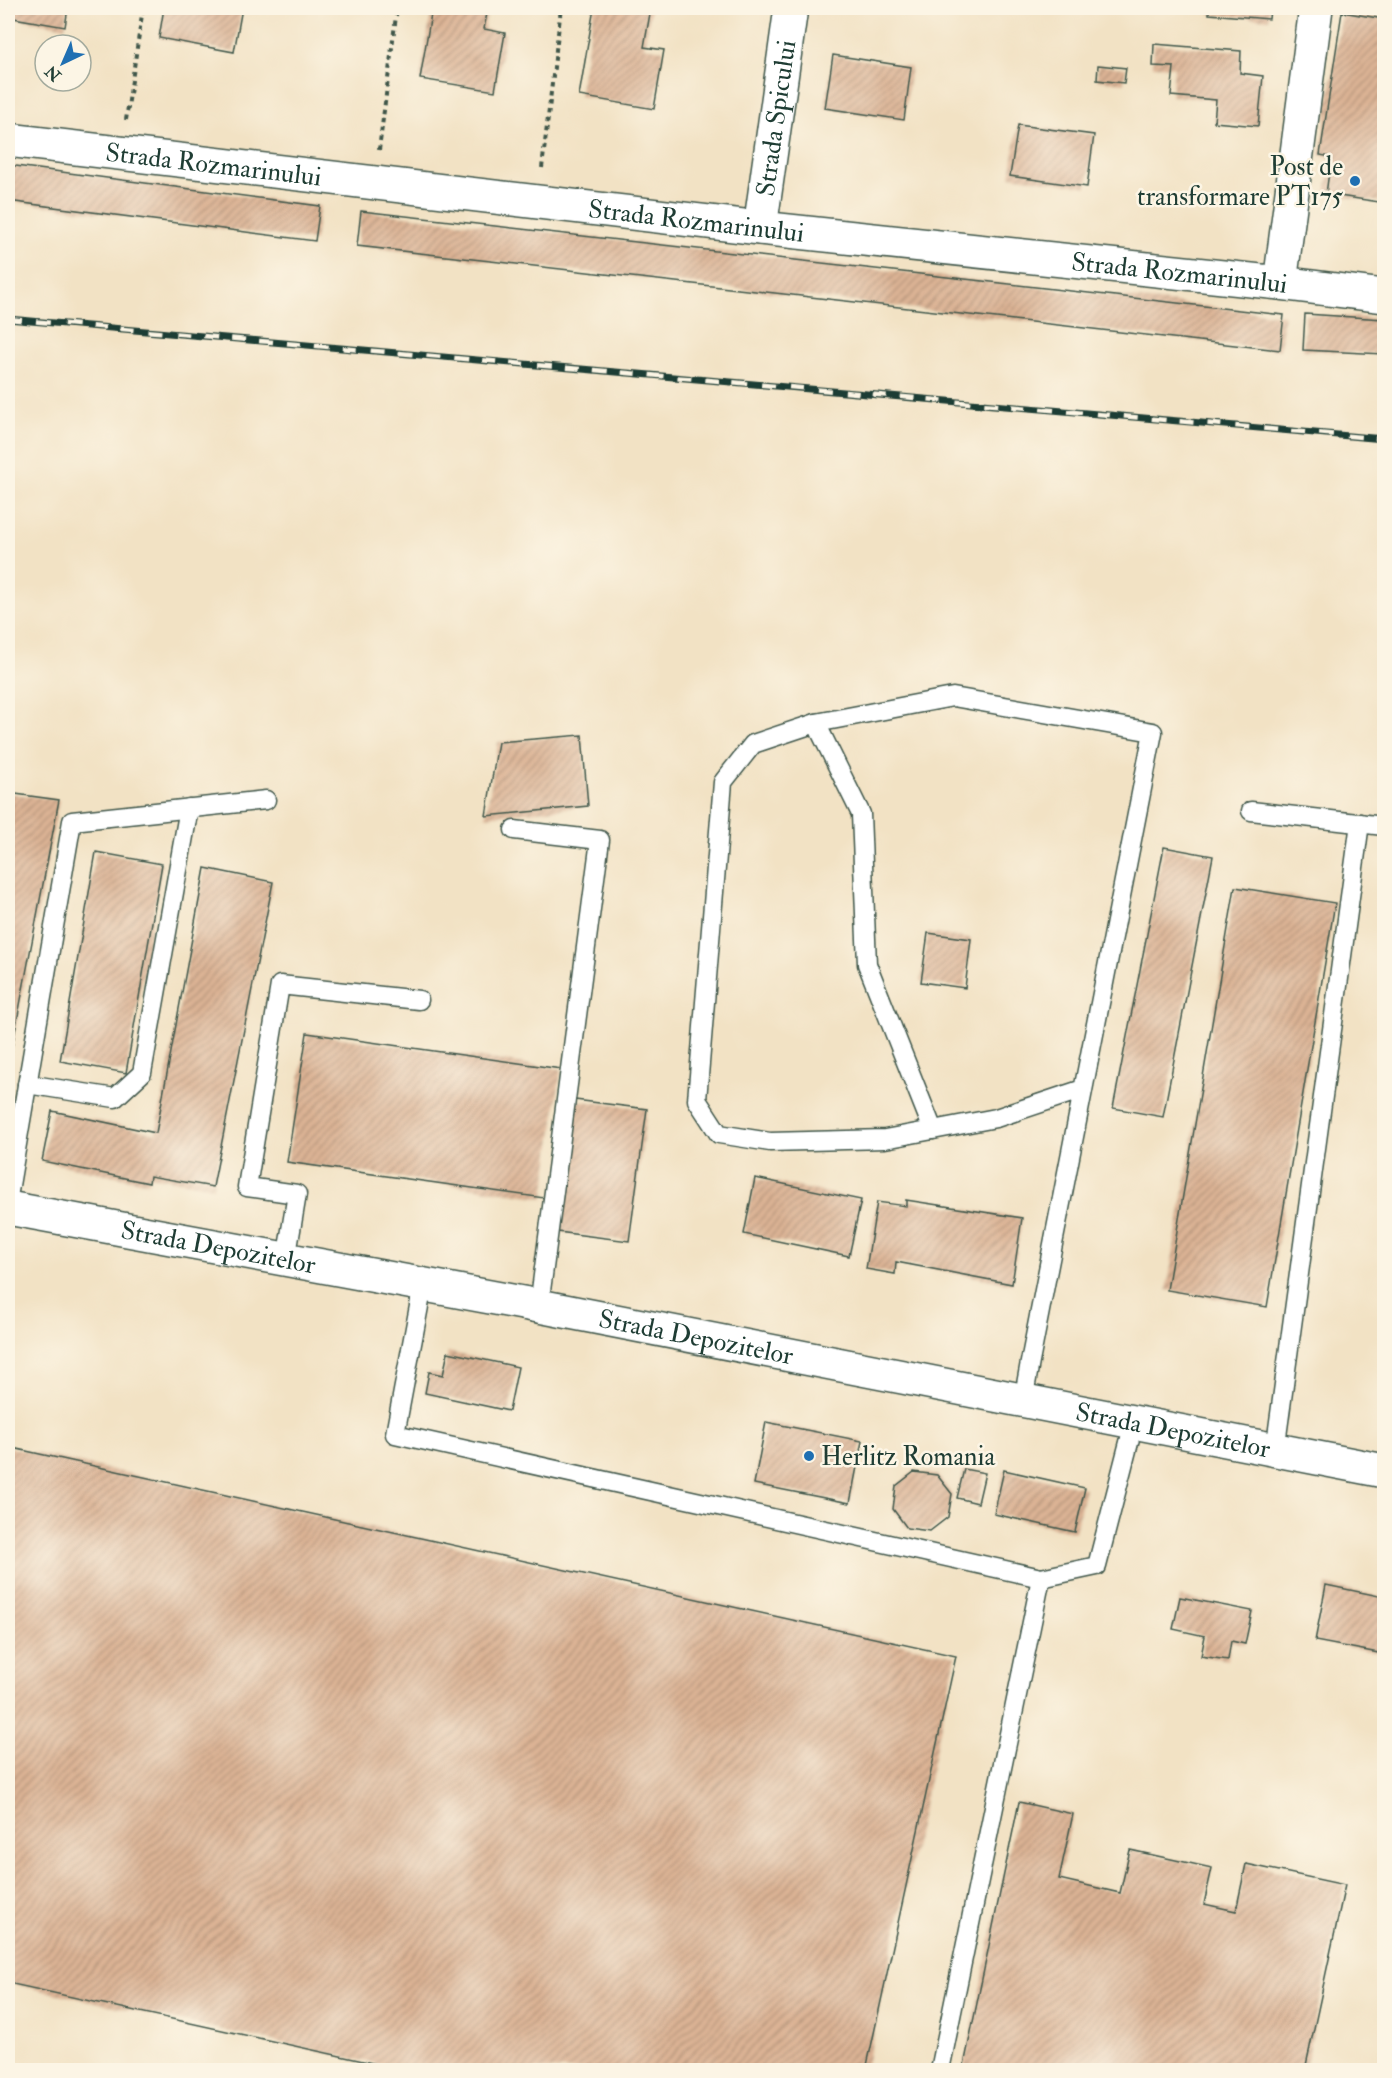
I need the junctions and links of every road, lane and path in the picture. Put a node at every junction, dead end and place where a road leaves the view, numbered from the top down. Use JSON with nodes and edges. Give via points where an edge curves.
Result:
{"nodes":[{"id":1,"x":143,"y":8,"type":"edge"},
{"id":2,"x":397,"y":8,"type":"edge"},
{"id":3,"x":561,"y":8,"type":"edge"},
{"id":4,"x":791,"y":8,"type":"edge"},
{"id":5,"x":1316,"y":8,"type":"edge"},
{"id":6,"x":125,"y":128,"type":"dead end"},
{"id":7,"x":8,"y":140,"type":"edge"},
{"id":8,"x":378,"y":157,"type":"dead end"},
{"id":9,"x":541,"y":176,"type":"dead end"},
{"id":10,"x":760,"y":228,"type":"junction"},
{"id":11,"x":1280,"y":283,"type":"junction"},
{"id":12,"x":1384,"y":297,"type":"edge"},
{"id":13,"x":816,"y":723,"type":"junction"},
{"id":14,"x":266,"y":800,"type":"dead end"},
{"id":15,"x":189,"y":808,"type":"junction"},
{"id":16,"x":1251,"y":811,"type":"dead end"},
{"id":17,"x":1360,"y":823,"type":"junction"},
{"id":18,"x":1384,"y":825,"type":"edge"},
{"id":19,"x":514,"y":830,"type":"dead end"},
{"id":20,"x":419,"y":1000,"type":"dead end"},
{"id":21,"x":27,"y":1083,"type":"junction"},
{"id":22,"x":1083,"y":1089,"type":"junction"},
{"id":23,"x":933,"y":1130,"type":"junction"},
{"id":24,"x":8,"y":1197,"type":"edge"},
{"id":25,"x":8,"y":1209,"type":"edge"},
{"id":26,"x":286,"y":1260,"type":"junction"},
{"id":27,"x":423,"y":1285,"type":"junction"},
{"id":28,"x":539,"y":1306,"type":"junction"},
{"id":29,"x":1023,"y":1401,"type":"junction"},
{"id":30,"x":1134,"y":1423,"type":"junction"},
{"id":31,"x":1275,"y":1451,"type":"junction"},
{"id":32,"x":1384,"y":1471,"type":"edge"},
{"id":33,"x":1041,"y":1578,"type":"junction"},
{"id":34,"x":940,"y":2070,"type":"edge"}],
"edges":[{"from":1,"to":6,"type":"path"},
{"from":2,"to":8,"type":"path"},
{"from":3,"to":9,"type":"path"},
{"from":4,"to":10,"type":"street","name":"Strada Spicului"},
{"from":5,"to":11,"type":"street"},
{"from":7,"to":10,"type":"street","name":"Strada Rozmarinului"},
{"from":10,"to":11,"type":"street","name":"Strada Rozmarinului"},
{"from":11,"to":12,"type":"street","name":"Strada Rozmarinului"},
{"from":13,"to":22,"type":"lane","via":[[953,697],[1153,732]]},
{"from":13,"to":23,"type":"lane","via":[[861,814],[867,964]]},
{"from":13,"to":23,"type":"lane","via":[[753,744],[723,782],[697,1100],[719,1134],[770,1142],[885,1140]]},
{"from":14,"to":15,"type":"lane"},
{"from":15,"to":21,"type":"lane","via":[[72,821]]},
{"from":15,"to":21,"type":"lane","via":[[142,1073],[115,1098]]},
{"from":16,"to":17,"type":"lane"},
{"from":17,"to":18,"type":"lane"},
{"from":17,"to":31,"type":"lane"},
{"from":19,"to":28,"type":"lane","via":[[600,840]]},
{"from":20,"to":26,"type":"lane","via":[[280,985],[247,1186],[297,1194]]},
{"from":21,"to":24,"type":"lane"},
{"from":22,"to":23,"type":"lane","via":[[996,1118]]},
{"from":22,"to":29,"type":"lane"},
{"from":25,"to":26,"type":"street","name":"Strada Depozitelor"},
{"from":26,"to":27,"type":"street","name":"Strada Depozitelor"},
{"from":27,"to":28,"type":"street","name":"Strada Depozitelor"},
{"from":27,"to":33,"type":"lane","via":[[395,1434]]},
{"from":28,"to":29,"type":"street","name":"Strada Depozitelor"},
{"from":29,"to":30,"type":"street","name":"Strada Depozitelor"},
{"from":30,"to":31,"type":"street","name":"Strada Depozitelor"},
{"from":30,"to":33,"type":"lane","via":[[1097,1566]]},
{"from":31,"to":32,"type":"street","name":"Strada Depozitelor"},
{"from":33,"to":34,"type":"lane"}]}
